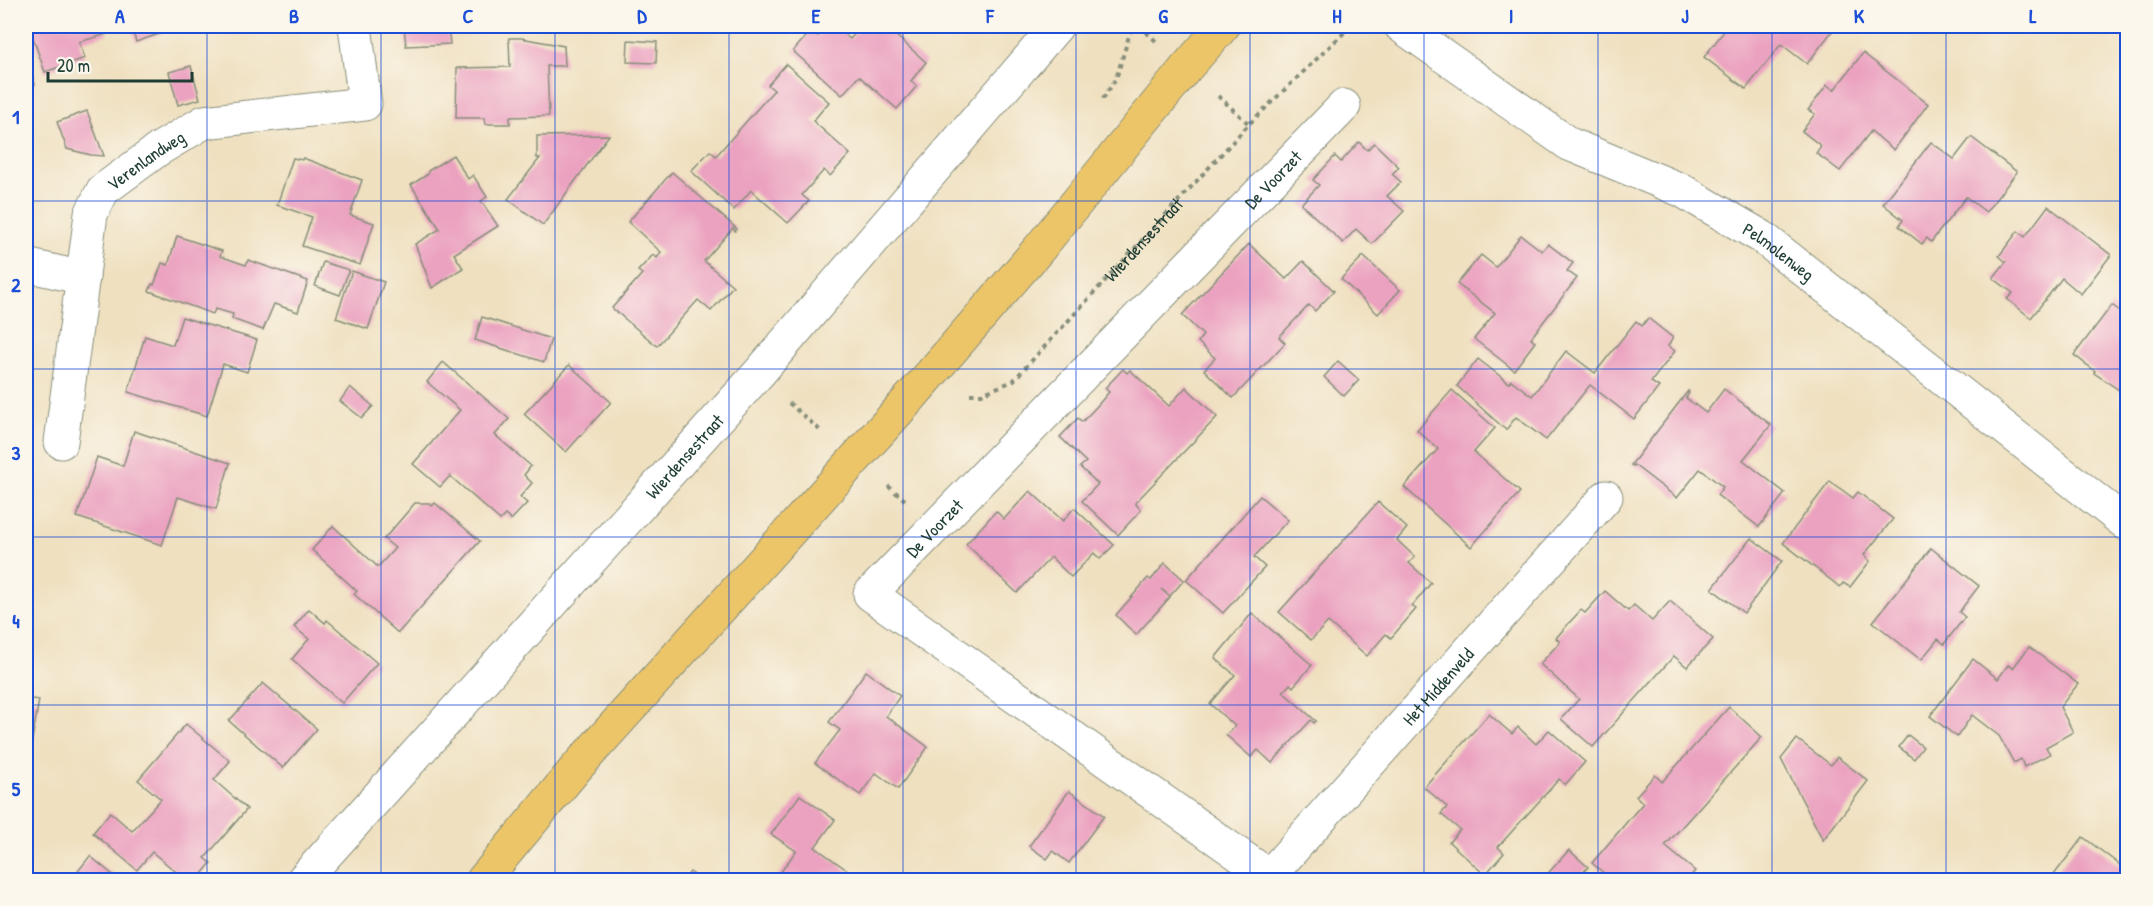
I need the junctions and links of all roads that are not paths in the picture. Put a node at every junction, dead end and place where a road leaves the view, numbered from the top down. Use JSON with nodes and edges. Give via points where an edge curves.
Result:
{"nodes":[{"id":1,"x":356,"y":26,"type":"edge"},
{"id":2,"x":1057,"y":26,"type":"edge"},
{"id":3,"x":1223,"y":26,"type":"edge"},
{"id":4,"x":1401,"y":26,"type":"edge"},
{"id":5,"x":1344,"y":106,"type":"dead end"},
{"id":6,"x":26,"y":266,"type":"edge"},
{"id":7,"x":83,"y":278,"type":"junction"},
{"id":8,"x":61,"y":442,"type":"dead end"},
{"id":9,"x":1606,"y":497,"type":"dead end"},
{"id":10,"x":2127,"y":525,"type":"edge"},
{"id":11,"x":1272,"y":878,"type":"edge"},
{"id":12,"x":303,"y":880,"type":"edge"},
{"id":13,"x":483,"y":880,"type":"edge"}],
"edges":[{"from":1,"to":7,"type":"street","name":"Verenlandweg","via":[[365,104],[204,122],[159,149],[103,190],[91,214]]},
{"from":2,"to":12,"type":"street","name":"Wierdensestraat","via":[[759,373]]},
{"from":3,"to":13,"type":"main road","via":[[910,398],[577,767]]},
{"from":4,"to":10,"type":"street","name":"Pelmolenweg","via":[[1569,144],[1681,190],[1762,237]]},
{"from":5,"to":11,"type":"street","name":"De Voorzet","via":[[870,594]]},
{"from":6,"to":7,"type":"street"},
{"from":7,"to":8,"type":"street","name":"Verenlandweg"},
{"from":9,"to":11,"type":"street","name":"Het Middenveld"}]}
